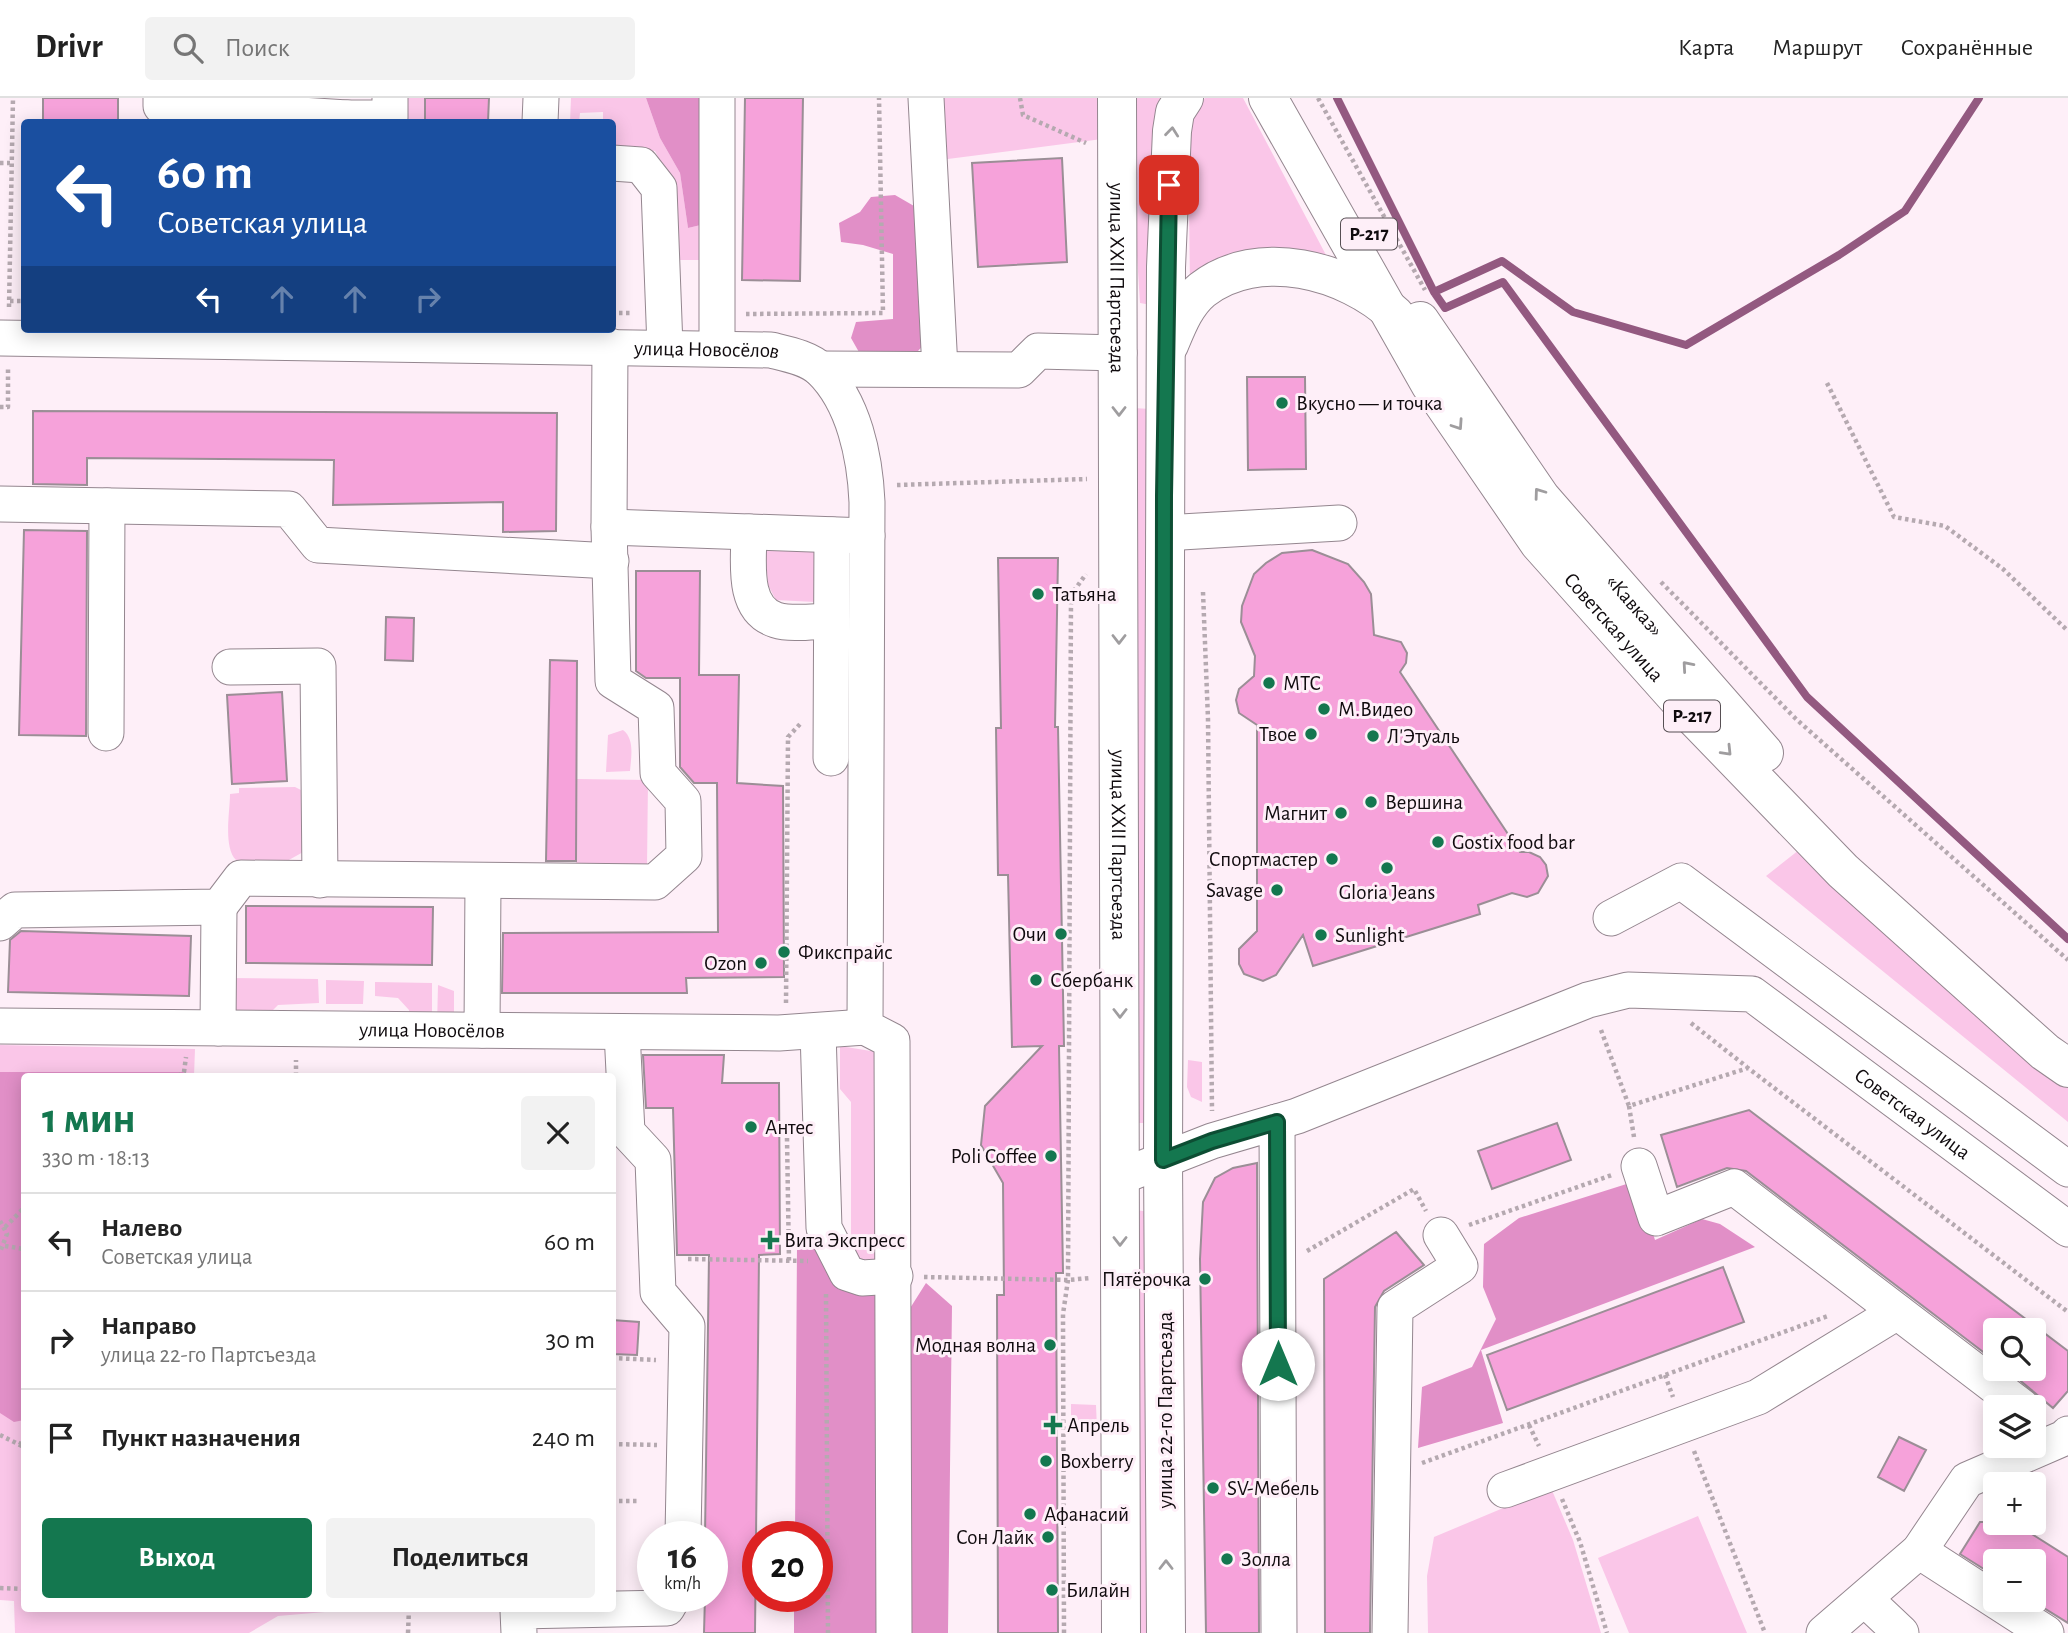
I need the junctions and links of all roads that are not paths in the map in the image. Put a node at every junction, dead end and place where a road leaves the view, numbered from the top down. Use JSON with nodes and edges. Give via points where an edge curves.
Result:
{"nodes":[{"id":1,"x":161,"y":98,"type":"edge"},
{"id":2,"x":390,"y":98,"type":"edge"},
{"id":3,"x":541,"y":98,"type":"edge"},
{"id":4,"x":717,"y":98,"type":"edge"},
{"id":5,"x":926,"y":98,"type":"edge"},
{"id":6,"x":1117,"y":98,"type":"edge"},
{"id":7,"x":1184,"y":98,"type":"edge"},
{"id":8,"x":1268,"y":98,"type":"edge"},
{"id":9,"x":1292,"y":98,"type":"edge"},
{"id":10,"x":334,"y":119,"type":"edge"},
{"id":11,"x":368,"y":119,"type":"edge"},
{"id":12,"x":540,"y":119,"type":"edge"},
{"id":13,"x":616,"y":163,"type":"edge"},
{"id":14,"x":1384,"y":304,"type":"junction"},
{"id":15,"x":616,"y":329,"type":"edge"},
{"id":16,"x":664,"y":330,"type":"junction"},
{"id":17,"x":717,"y":331,"type":"junction"},
{"id":18,"x":482,"y":333,"type":"edge"},
{"id":19,"x":611,"y":333,"type":"edge"},
{"id":20,"x":352,"y":337,"type":"edge"},
{"id":21,"x":0,"y":338,"type":"edge"},
{"id":22,"x":1166,"y":352,"type":"junction"},
{"id":23,"x":1119,"y":353,"type":"junction"},
{"id":24,"x":1451,"y":366,"type":"junction"},
{"id":25,"x":820,"y":369,"type":"junction"},
{"id":26,"x":940,"y":369,"type":"junction"},
{"id":27,"x":0,"y":505,"type":"edge"},
{"id":28,"x":107,"y":506,"type":"junction"},
{"id":29,"x":1339,"y":523,"type":"dead end"},
{"id":30,"x":749,"y":532,"type":"junction"},
{"id":31,"x":1164,"y":533,"type":"junction"},
{"id":32,"x":832,"y":535,"type":"junction"},
{"id":33,"x":867,"y":536,"type":"junction"},
{"id":34,"x":610,"y":544,"type":"junction"},
{"id":35,"x":832,"y":621,"type":"junction"},
{"id":36,"x":230,"y":667,"type":"dead end"},
{"id":37,"x":106,"y":733,"type":"dead end"},
{"id":38,"x":831,"y":758,"type":"dead end"},
{"id":39,"x":320,"y":880,"type":"junction"},
{"id":40,"x":484,"y":881,"type":"junction"},
{"id":41,"x":219,"y":907,"type":"junction"},
{"id":42,"x":1611,"y":918,"type":"dead end"},
{"id":43,"x":0,"y":923,"type":"edge"},
{"id":44,"x":0,"y":1026,"type":"edge"},
{"id":45,"x":865,"y":1027,"type":"junction"},
{"id":46,"x":218,"y":1028,"type":"junction"},
{"id":47,"x":482,"y":1030,"type":"junction"},
{"id":48,"x":622,"y":1032,"type":"junction"},
{"id":49,"x":802,"y":1032,"type":"junction"},
{"id":50,"x":2068,"y":1038,"type":"edge"},
{"id":51,"x":2068,"y":1068,"type":"edge"},
{"id":52,"x":1277,"y":1122,"type":"junction"},
{"id":53,"x":1163,"y":1160,"type":"junction"},
{"id":54,"x":1639,"y":1166,"type":"road end"},
{"id":55,"x":2068,"y":1169,"type":"edge"},
{"id":56,"x":1120,"y":1177,"type":"junction"},
{"id":57,"x":2068,"y":1229,"type":"edge"},
{"id":58,"x":1441,"y":1235,"type":"road end"},
{"id":59,"x":895,"y":1276,"type":"junction"},
{"id":60,"x":1888,"y":1305,"type":"junction"},
{"id":61,"x":2006,"y":1395,"type":"edge"},
{"id":62,"x":2046,"y":1424,"type":"edge"},
{"id":63,"x":2066,"y":1436,"type":"edge"},
{"id":64,"x":1506,"y":1490,"type":"dead end"},
{"id":65,"x":683,"y":1521,"type":"edge"},
{"id":66,"x":1919,"y":1551,"type":"junction"},
{"id":67,"x":1866,"y":1600,"type":"junction"},
{"id":68,"x":637,"y":1610,"type":"edge"},
{"id":69,"x":616,"y":1611,"type":"edge"},
{"id":70,"x":600,"y":1612,"type":"edge"},
{"id":71,"x":517,"y":1617,"type":"edge"},
{"id":72,"x":894,"y":1633,"type":"edge"},
{"id":73,"x":1121,"y":1633,"type":"edge"},
{"id":74,"x":1166,"y":1633,"type":"edge"},
{"id":75,"x":1279,"y":1633,"type":"edge"},
{"id":76,"x":1390,"y":1633,"type":"edge"},
{"id":77,"x":1824,"y":1633,"type":"edge"},
{"id":78,"x":1901,"y":1633,"type":"edge"},
{"id":79,"x":2046,"y":1633,"type":"edge"}],
"edges":[{"from":1,"to":10,"type":"street","via":[[161,106]]},
{"from":2,"to":11,"type":"street","via":[[390,118]]},
{"from":3,"to":12,"type":"street"},
{"from":4,"to":17,"type":"street"},
{"from":5,"to":26,"type":"street"},
{"from":6,"to":23,"type":"main road","name":"улица XXII Партсъезда"},
{"from":22,"to":7,"type":"main road","name":"улица 22-го Партсъезда","one_way":true,"via":[[1172,131],[1175,112]]},
{"from":8,"to":14,"type":"main road","name":"Советская улица","number":"Р-217"},
{"from":9,"to":24,"type":"main road","name":"«Кавказ»","number":"Р-217","via":[[1409,306]]},
{"from":13,"to":16,"type":"street","via":[[641,165],[660,188]]},
{"from":14,"to":22,"type":"main road","via":[[1338,279],[1296,268],[1247,268],[1202,290],[1181,315]]},
{"from":14,"to":24,"type":"main road"},
{"from":14,"to":51,"type":"main road","name":"Советская улица","number":"Р-217","one_way":true,"via":[[1430,384],[1539,543],[1686,708],[1843,871]]},
{"from":15,"to":16,"type":"street","name":"улица Новосёлов"},
{"from":16,"to":17,"type":"street","name":"улица Новосёлов"},
{"from":17,"to":25,"type":"street","name":"улица Новосёлов","via":[[795,356]]},
{"from":18,"to":20,"type":"street","name":"улица Новосёлов"},
{"from":19,"to":34,"type":"street"},
{"from":20,"to":21,"type":"street","name":"улица Новосёлов"},
{"from":22,"to":23,"type":"main road"},
{"from":22,"to":31,"type":"main road","name":"улица 22-го Партсъезда"},
{"from":23,"to":26,"type":"street","via":[[1038,351],[1019,370]]},
{"from":23,"to":56,"type":"main road","name":"улица XXII Партсъезда","one_way":true},
{"from":50,"to":24,"type":"main road","name":"«Кавказ»","number":"Р-217","one_way":true,"via":[[1909,900],[1749,738],[1541,498]]},
{"from":25,"to":26,"type":"street"},
{"from":25,"to":33,"type":"street","via":[[844,401],[856,432],[867,486]]},
{"from":27,"to":28,"type":"street"},
{"from":28,"to":34,"type":"street","via":[[289,509],[318,545]]},
{"from":28,"to":37,"type":"street"},
{"from":29,"to":31,"type":"street"},
{"from":30,"to":32,"type":"street"},
{"from":30,"to":34,"type":"street"},
{"from":30,"to":35,"type":"street","via":[[750,591],[758,607],[776,620]]},
{"from":31,"to":53,"type":"main road","name":"улица 22-го Партсъезда"},
{"from":32,"to":33,"type":"street"},
{"from":32,"to":35,"type":"street"},
{"from":33,"to":45,"type":"street"},
{"from":34,"to":40,"type":"street","via":[[613,681],[656,708],[658,773],[683,801],[684,856],[655,882]]},
{"from":35,"to":38,"type":"street"},
{"from":36,"to":39,"type":"street","via":[[318,666]]},
{"from":39,"to":40,"type":"street"},
{"from":39,"to":41,"type":"street","via":[[242,878]]},
{"from":40,"to":47,"type":"street"},
{"from":41,"to":43,"type":"street","via":[[16,910]]},
{"from":41,"to":46,"type":"street"},
{"from":42,"to":55,"type":"street","via":[[1681,881]]},
{"from":44,"to":46,"type":"street","name":"улица Новосёлов"},
{"from":45,"to":49,"type":"street","name":"улица Новосёлов"},
{"from":45,"to":59,"type":"street","via":[[892,1041]]},
{"from":46,"to":47,"type":"street","name":"улица Новосёлов"},
{"from":47,"to":48,"type":"street","name":"улица Новосёлов"},
{"from":48,"to":49,"type":"street","name":"улица Новосёлов"},
{"from":48,"to":65,"type":"street","via":[[627,1132],[653,1160],[658,1292],[687,1326]]},
{"from":49,"to":59,"type":"street","via":[[824,1228],[847,1273],[862,1278]]},
{"from":52,"to":53,"type":"street","name":"Советская улица"},
{"from":52,"to":57,"type":"street","name":"Советская улица","via":[[1588,1000],[1628,990],[1752,994]]},
{"from":52,"to":75,"type":"street"},
{"from":53,"to":56,"type":"street","name":"Советская улица"},
{"from":74,"to":53,"type":"main road","name":"улица 22-го Партсъезда","one_way":true},
{"from":54,"to":60,"type":"street","via":[[1656,1218],[1734,1187]]},
{"from":56,"to":73,"type":"main road","name":"улица XXII Партсъезда","one_way":true},
{"from":58,"to":76,"type":"street","via":[[1460,1266],[1395,1308]]},
{"from":59,"to":72,"type":"street"},
{"from":60,"to":61,"type":"street"},
{"from":60,"to":64,"type":"street","via":[[1758,1397]]},
{"from":62,"to":63,"type":"street"},
{"from":63,"to":66,"type":"street","via":[[1967,1480]]},
{"from":66,"to":67,"type":"street"},
{"from":66,"to":79,"type":"street"},
{"from":67,"to":77,"type":"street"},
{"from":67,"to":78,"type":"street"},
{"from":68,"to":69,"type":"street"},
{"from":70,"to":71,"type":"street"}]}
